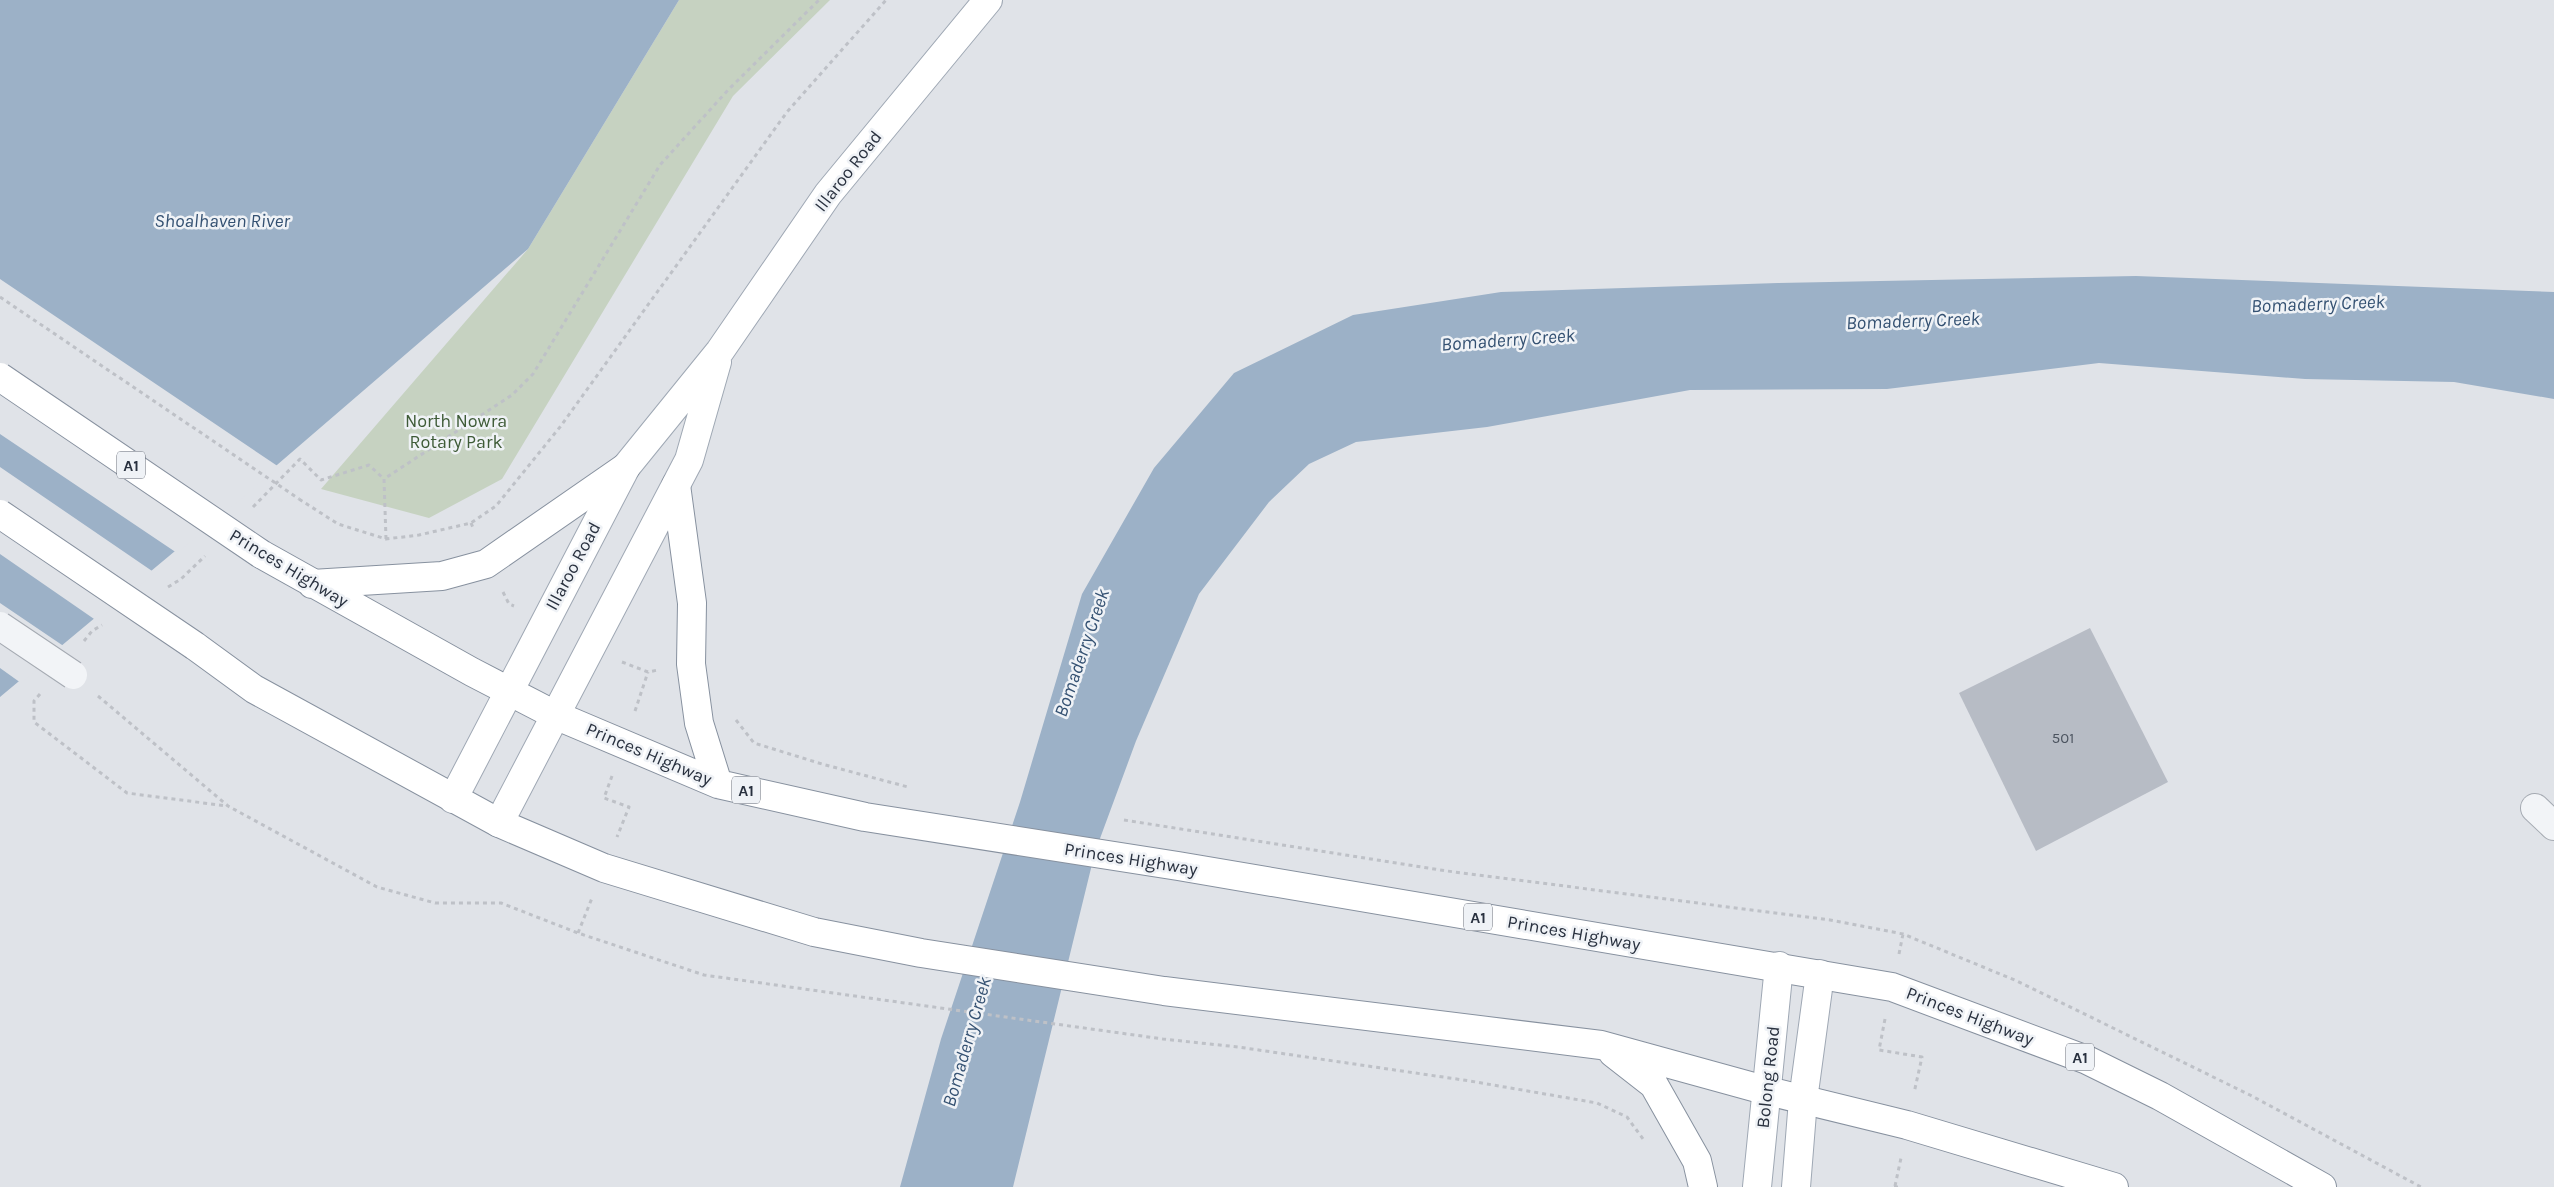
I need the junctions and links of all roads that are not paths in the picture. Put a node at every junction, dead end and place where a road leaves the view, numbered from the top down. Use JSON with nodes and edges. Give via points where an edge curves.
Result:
{"nodes":[{"id":1,"x":988,"y":0,"type":"edge"},
{"id":2,"x":720,"y":351,"type":"junction"},
{"id":3,"x":0,"y":377,"type":"edge"},
{"id":4,"x":626,"y":467,"type":"junction"},
{"id":5,"x":676,"y":485,"type":"junction"},
{"id":6,"x":0,"y":514,"type":"edge"},
{"id":7,"x":312,"y":584,"type":"junction"},
{"id":8,"x":0,"y":626,"type":"edge"},
{"id":9,"x":72,"y":675,"type":"road end"},
{"id":10,"x":508,"y":690,"type":"junction"},
{"id":11,"x":555,"y":715,"type":"junction"},
{"id":12,"x":718,"y":784,"type":"junction"},
{"id":13,"x":453,"y":798,"type":"junction"},
{"id":14,"x":499,"y":822,"type":"junction"},
{"id":15,"x":1779,"y":966,"type":"junction"},
{"id":16,"x":1820,"y":974,"type":"junction"},
{"id":17,"x":1601,"y":1045,"type":"junction"},
{"id":18,"x":1768,"y":1091,"type":"junction"},
{"id":19,"x":1804,"y":1100,"type":"junction"},
{"id":20,"x":1703,"y":1187,"type":"edge"},
{"id":21,"x":1757,"y":1187,"type":"edge"},
{"id":22,"x":1796,"y":1187,"type":"edge"},
{"id":23,"x":2114,"y":1187,"type":"edge"},
{"id":24,"x":2322,"y":1187,"type":"edge"}],
"edges":[{"from":1,"to":2,"type":"main road","name":"Illaroo Road","via":[[828,194]]},
{"from":2,"to":4,"type":"main road","name":"Illaroo Road"},
{"from":2,"to":5,"type":"main road","name":"Illaroo Road","via":[[689,460]]},
{"from":3,"to":7,"type":"main road","name":"Princes Highway","number":"A1","bridge":true,"via":[[262,554]]},
{"from":4,"to":7,"type":"main road","via":[[486,564],[442,576]]},
{"from":4,"to":10,"type":"main road","name":"Illaroo Road"},
{"from":5,"to":11,"type":"main road","name":"Illaroo Road"},
{"from":5,"to":12,"type":"main road","via":[[692,603],[691,664],[696,703]]},
{"from":6,"to":13,"type":"main road","bridge":true,"via":[[254,689]]},
{"from":7,"to":10,"type":"main road","name":"Princes Highway","number":"A1"},
{"from":8,"to":9,"type":"lane","bridge":true},
{"from":10,"to":11,"type":"main road","name":"Princes Highway","number":"A1"},
{"from":10,"to":13,"type":"main road","name":"Illaroo Road"},
{"from":11,"to":12,"type":"main road","name":"Princes Highway","number":"A1"},
{"from":11,"to":14,"type":"main road","name":"Illaroo Road"},
{"from":12,"to":15,"type":"main road","name":"Princes Highway","number":"A1","via":[[865,817]]},
{"from":13,"to":14,"type":"main road"},
{"from":14,"to":17,"type":"main road","via":[[604,868],[814,932],[921,953],[1164,991]]},
{"from":15,"to":16,"type":"main road","name":"Princes Highway","number":"A1"},
{"from":15,"to":18,"type":"main road","name":"Bolong Road"},
{"from":16,"to":19,"type":"main road"},
{"from":16,"to":24,"type":"main road","name":"Princes Highway","number":"A1","via":[[1892,987],[2086,1060],[2160,1096]]},
{"from":17,"to":18,"type":"main road"},
{"from":17,"to":20,"type":"main road","via":[[1654,1085],[1697,1162]]},
{"from":18,"to":19,"type":"main road"},
{"from":18,"to":21,"type":"main road","name":"Bolong Road"},
{"from":19,"to":22,"type":"main road"},
{"from":19,"to":23,"type":"main road","via":[[1908,1125]]}]}
